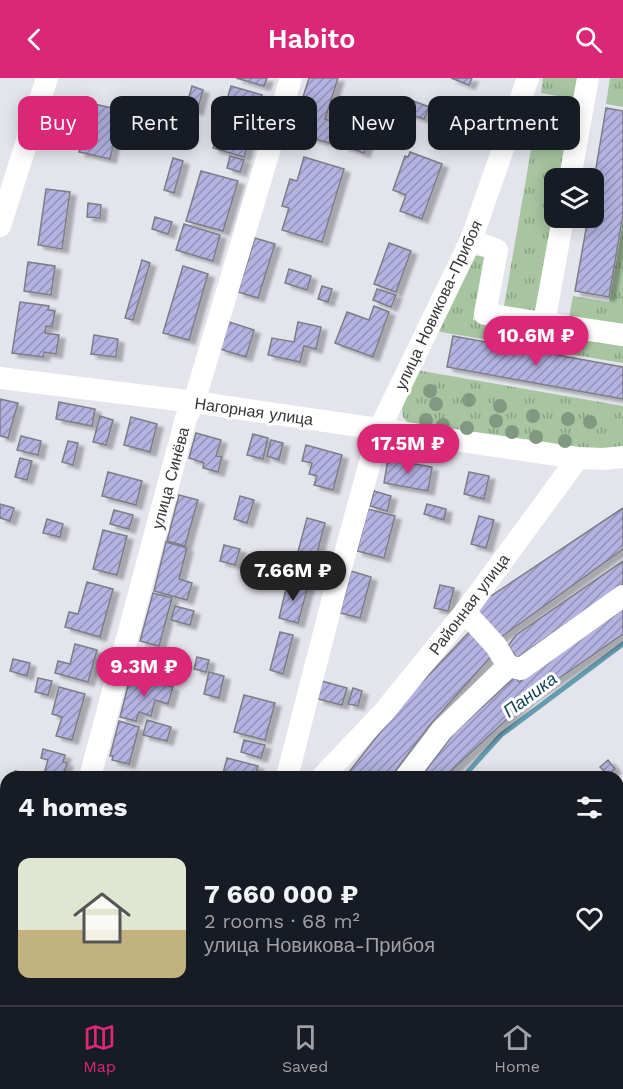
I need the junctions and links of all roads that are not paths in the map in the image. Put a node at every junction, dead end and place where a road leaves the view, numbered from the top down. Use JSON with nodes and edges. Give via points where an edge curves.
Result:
{"nodes":[{"id":1,"x":47,"y":78,"type":"edge"},
{"id":2,"x":291,"y":78,"type":"edge"},
{"id":3,"x":528,"y":78,"type":"edge"},
{"id":4,"x":588,"y":78,"type":"edge"},
{"id":5,"x":572,"y":168,"type":"edge"},
{"id":6,"x":0,"y":226,"type":"edge"},
{"id":7,"x":561,"y":228,"type":"edge"},
{"id":8,"x":471,"y":240,"type":"junction"},
{"id":9,"x":544,"y":323,"type":"junction"},
{"id":10,"x":623,"y":335,"type":"edge"},
{"id":11,"x":0,"y":378,"type":"edge"},
{"id":12,"x":194,"y":402,"type":"junction"},
{"id":13,"x":379,"y":430,"type":"junction"},
{"id":14,"x":623,"y":457,"type":"edge"},
{"id":15,"x":578,"y":458,"type":"junction"},
{"id":16,"x":623,"y":597,"type":"edge"},
{"id":17,"x":465,"y":612,"type":"junction"},
{"id":18,"x":508,"y":666,"type":"junction"},
{"id":19,"x":92,"y":771,"type":"edge"},
{"id":20,"x":289,"y":771,"type":"edge"},
{"id":21,"x":328,"y":771,"type":"edge"},
{"id":22,"x":411,"y":771,"type":"edge"}],
"edges":[{"from":1,"to":6,"type":"street"},
{"from":2,"to":12,"type":"street","name":"улица Синёва"},
{"from":3,"to":8,"type":"street","name":"улица Новикова-Прибоя"},
{"from":4,"to":5,"type":"street"},
{"from":7,"to":9,"type":"street"},
{"from":8,"to":9,"type":"street","via":[[497,250],[485,314]]},
{"from":8,"to":13,"type":"street","name":"улица Новикова-Прибоя"},
{"from":9,"to":10,"type":"street"},
{"from":11,"to":12,"type":"street","name":"Нагорная улица"},
{"from":12,"to":13,"type":"street","name":"Нагорная улица"},
{"from":12,"to":19,"type":"street","name":"улица Синёва","via":[[186,418]]},
{"from":13,"to":15,"type":"street","name":"Нагорная улица"},
{"from":13,"to":20,"type":"street","name":"улица Новикова-Прибоя"},
{"from":14,"to":15,"type":"street"},
{"from":15,"to":17,"type":"street","name":"Районная улица"},
{"from":16,"to":18,"type":"street","via":[[521,669]]},
{"from":17,"to":18,"type":"street","via":[[496,646]]},
{"from":17,"to":21,"type":"street","name":"Районная улица","via":[[383,713]]},
{"from":18,"to":22,"type":"street","via":[[442,730]]}]}
